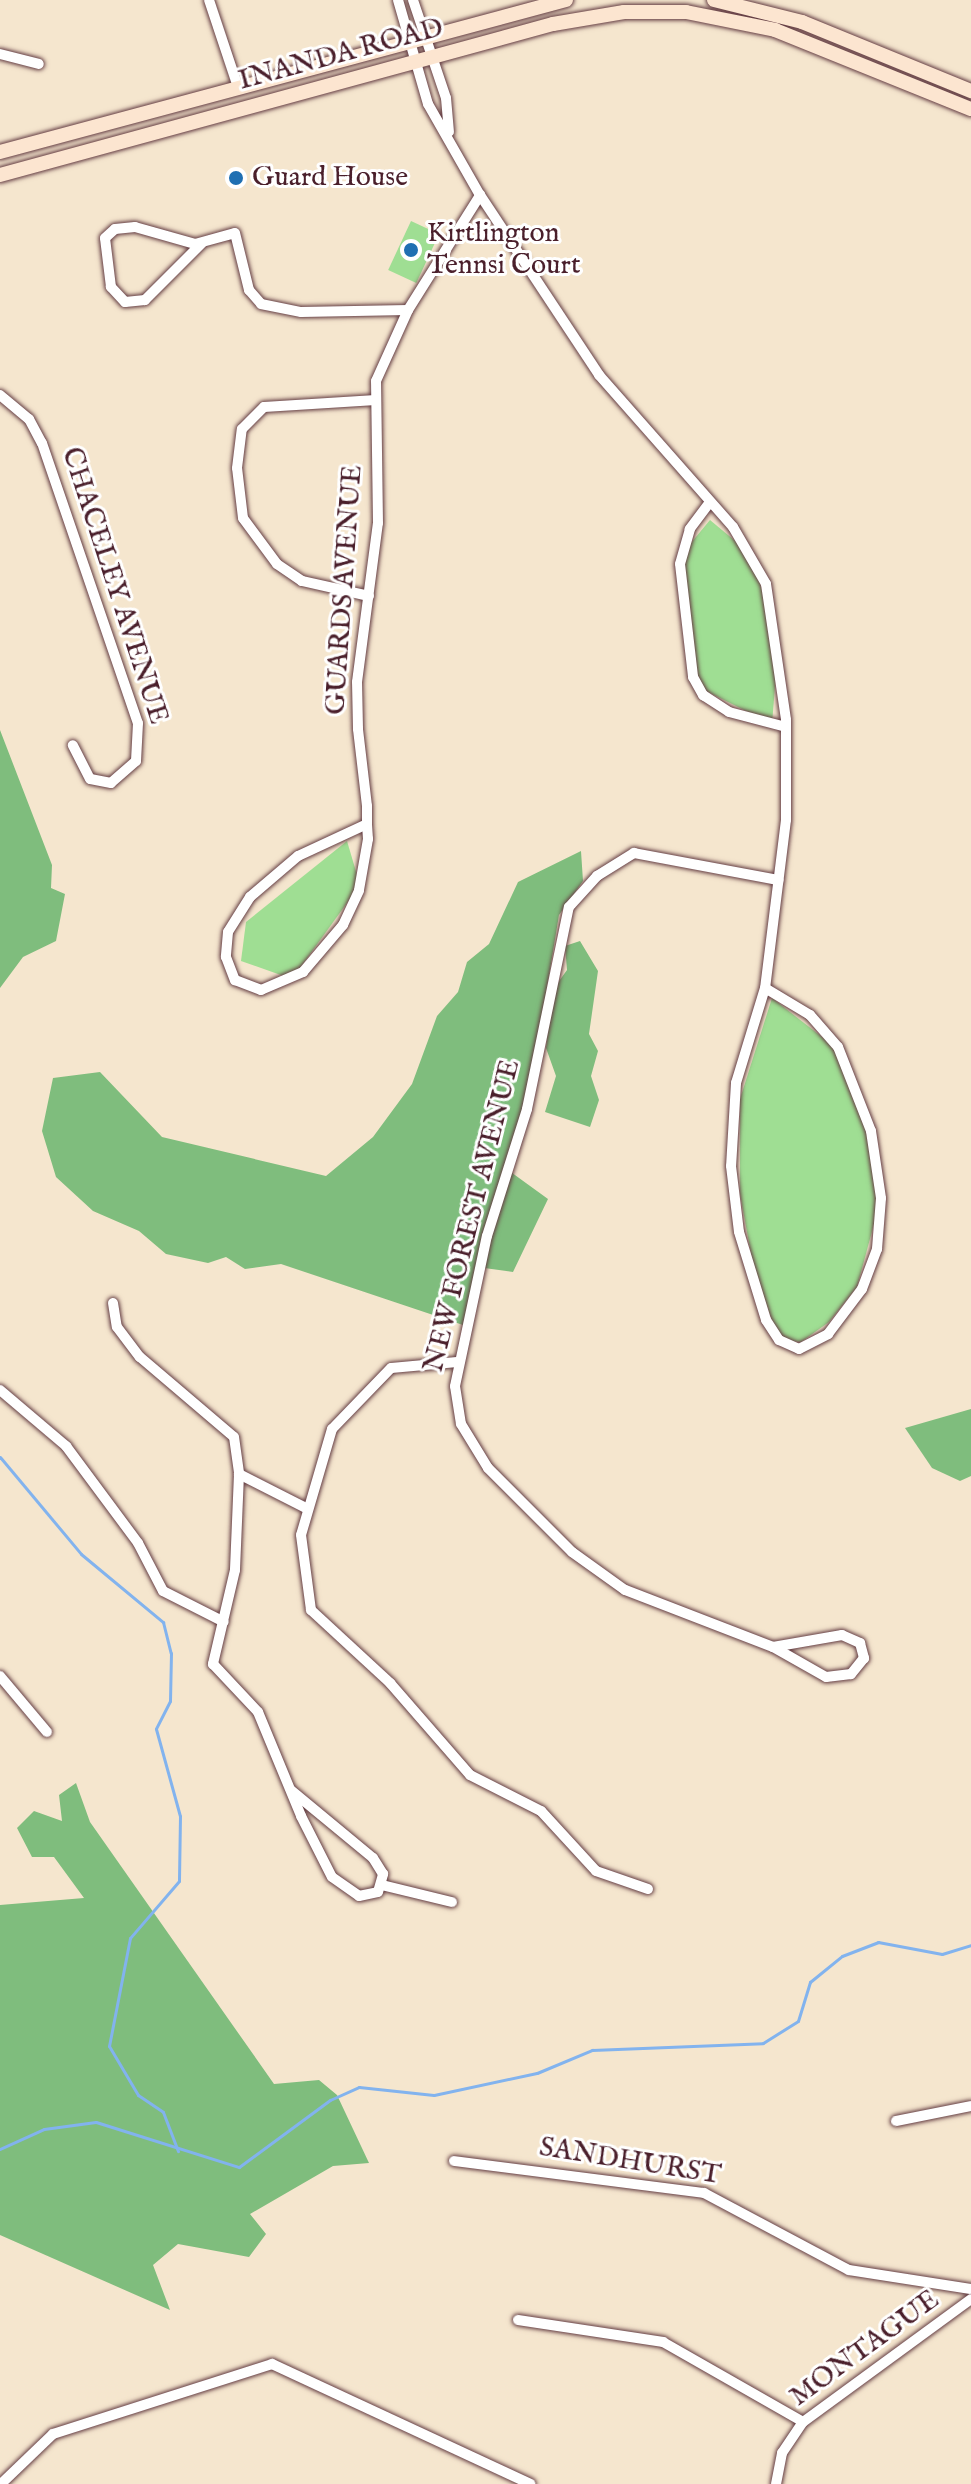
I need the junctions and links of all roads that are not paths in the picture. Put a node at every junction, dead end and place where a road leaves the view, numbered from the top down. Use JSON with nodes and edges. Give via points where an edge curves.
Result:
{"nodes":[{"id":1,"x":209,"y":0,"type":"edge"},
{"id":2,"x":398,"y":0,"type":"edge"},
{"id":3,"x":413,"y":0,"type":"edge"},
{"id":4,"x":566,"y":0,"type":"edge"},
{"id":5,"x":714,"y":0,"type":"edge"},
{"id":6,"x":427,"y":36,"type":"junction"},
{"id":7,"x":411,"y":41,"type":"junction"},
{"id":8,"x":0,"y":54,"type":"edge"},
{"id":9,"x":434,"y":56,"type":"junction"},
{"id":10,"x":416,"y":61,"type":"junction"},
{"id":11,"x":39,"y":64,"type":"dead end"},
{"id":12,"x":238,"y":87,"type":"junction"},
{"id":13,"x":971,"y":91,"type":"edge"},
{"id":14,"x":971,"y":109,"type":"edge"},
{"id":15,"x":449,"y":134,"type":"junction"},
{"id":16,"x":0,"y":152,"type":"edge"},
{"id":17,"x":0,"y":175,"type":"edge"},
{"id":18,"x":480,"y":195,"type":"junction"},
{"id":19,"x":202,"y":243,"type":"junction"},
{"id":20,"x":408,"y":310,"type":"junction"},
{"id":21,"x":0,"y":395,"type":"edge"},
{"id":22,"x":376,"y":400,"type":"junction"},
{"id":23,"x":710,"y":502,"type":"junction"},
{"id":24,"x":369,"y":596,"type":"junction"},
{"id":25,"x":786,"y":727,"type":"junction"},
{"id":26,"x":73,"y":745,"type":"dead end"},
{"id":27,"x":367,"y":824,"type":"junction"},
{"id":28,"x":778,"y":880,"type":"junction"},
{"id":29,"x":765,"y":988,"type":"junction"},
{"id":30,"x":113,"y":1303,"type":"dead end"},
{"id":31,"x":457,"y":1362,"type":"junction"},
{"id":32,"x":0,"y":1390,"type":"edge"},
{"id":33,"x":239,"y":1474,"type":"junction"},
{"id":34,"x":306,"y":1508,"type":"junction"},
{"id":35,"x":224,"y":1622,"type":"junction"},
{"id":36,"x":773,"y":1647,"type":"junction"},
{"id":37,"x":0,"y":1676,"type":"edge"},
{"id":38,"x":47,"y":1732,"type":"dead end"},
{"id":39,"x":292,"y":1791,"type":"junction"},
{"id":40,"x":382,"y":1885,"type":"junction"},
{"id":41,"x":648,"y":1889,"type":"dead end"},
{"id":42,"x":452,"y":1902,"type":"dead end"},
{"id":43,"x":971,"y":2106,"type":"edge"},
{"id":44,"x":896,"y":2121,"type":"dead end"},
{"id":45,"x":454,"y":2161,"type":"dead end"},
{"id":46,"x":971,"y":2289,"type":"edge"},
{"id":47,"x":971,"y":2299,"type":"edge"},
{"id":48,"x":518,"y":2320,"type":"dead end"},
{"id":49,"x":803,"y":2422,"type":"junction"},
{"id":50,"x":1,"y":2484,"type":"edge"},
{"id":51,"x":530,"y":2484,"type":"edge"},
{"id":52,"x":776,"y":2484,"type":"edge"}],
"edges":[{"from":1,"to":12,"type":"street"},
{"from":2,"to":7,"type":"street"},
{"from":3,"to":6,"type":"street"},
{"from":4,"to":6,"type":"main road","name":"INANDA ROAD"},
{"from":5,"to":13,"type":"main road","via":[[802,22]]},
{"from":6,"to":7,"type":"main road","name":"INANDA ROAD"},
{"from":6,"to":9,"type":"street"},
{"from":7,"to":10,"type":"street"},
{"from":7,"to":12,"type":"main road","name":"INANDA ROAD"},
{"from":8,"to":11,"type":"street"},
{"from":9,"to":10,"type":"main road","name":"INANDA ROAD"},
{"from":9,"to":14,"type":"main road","name":"INANDA ROAD","via":[[585,17],[686,12],[803,40]]},
{"from":9,"to":15,"type":"street"},
{"from":10,"to":15,"type":"street","via":[[428,104]]},
{"from":10,"to":17,"type":"main road","name":"INANDA ROAD"},
{"from":12,"to":16,"type":"main road","name":"INANDA ROAD"},
{"from":15,"to":18,"type":"street"},
{"from":18,"to":20,"type":"street","name":"GUARDS AVENUE"},
{"from":18,"to":23,"type":"street","via":[[599,375]]},
{"from":19,"to":19,"type":"street","via":[[115,229],[104,244],[111,287],[125,302],[145,300]]},
{"from":19,"to":20,"type":"street","via":[[235,233],[249,290],[261,304],[301,312]]},
{"from":20,"to":22,"type":"street","name":"GUARDS AVENUE","via":[[378,373]]},
{"from":21,"to":26,"type":"street","name":"CHACELEY AVENUE","via":[[29,419],[42,443],[138,723],[136,761],[111,783],[90,779]]},
{"from":22,"to":24,"type":"street","name":"GUARDS AVENUE","via":[[380,483]]},
{"from":22,"to":24,"type":"street","via":[[264,407],[242,429],[237,468],[243,518],[277,564],[302,581]]},
{"from":23,"to":25,"type":"street","via":[[741,537],[766,584]]},
{"from":23,"to":25,"type":"street","via":[[690,529],[680,564],[693,677],[703,695],[729,712]]},
{"from":24,"to":27,"type":"street","name":"GUARDS AVENUE","via":[[357,714]]},
{"from":25,"to":28,"type":"street"},
{"from":27,"to":27,"type":"street","name":"GUARDS AVENUE","via":[[356,899],[311,966],[268,989],[235,980],[226,957],[228,932],[250,897],[298,856]]},
{"from":28,"to":29,"type":"street"},
{"from":28,"to":31,"type":"street","name":"NEW FOREST AVENUE","via":[[634,853],[597,876],[569,907],[527,1109]]},
{"from":29,"to":29,"type":"street","via":[[736,1083],[735,1211],[766,1320],[779,1340],[799,1349],[828,1334],[862,1289],[877,1249],[881,1198],[871,1131],[838,1047],[810,1015]]},
{"from":30,"to":33,"type":"street","via":[[117,1327],[140,1357],[234,1437]]},
{"from":31,"to":34,"type":"street","via":[[409,1363],[368,1385],[330,1433]]},
{"from":31,"to":36,"type":"street","name":"NEW FOREST AVENUE","via":[[456,1404],[470,1442],[572,1552],[642,1601]]},
{"from":32,"to":35,"type":"street","via":[[66,1446],[138,1543],[163,1591]]},
{"from":33,"to":34,"type":"street"},
{"from":33,"to":35,"type":"street","via":[[235,1570]]},
{"from":34,"to":41,"type":"street","via":[[301,1558],[317,1621],[384,1676],[470,1775],[541,1811],[596,1871]]},
{"from":35,"to":39,"type":"street","via":[[213,1664],[258,1712]]},
{"from":36,"to":36,"type":"street","name":"NEW FOREST AVENUE","via":[[842,1635],[856,1639],[864,1658],[851,1674],[826,1677]]},
{"from":37,"to":38,"type":"street"},
{"from":39,"to":40,"type":"street","via":[[362,1846],[382,1869]]},
{"from":39,"to":40,"type":"street","via":[[337,1883],[365,1897]]},
{"from":40,"to":42,"type":"street"},
{"from":43,"to":44,"type":"street"},
{"from":45,"to":46,"type":"street","name":"SANDHURST","via":[[704,2193],[849,2270]]},
{"from":47,"to":49,"type":"street","name":"MONTAGUE"},
{"from":48,"to":49,"type":"street","via":[[663,2342]]},
{"from":49,"to":52,"type":"street","name":"MONTAGUE","via":[[782,2453]]},
{"from":50,"to":51,"type":"street","via":[[53,2434],[272,2364]]}]}
